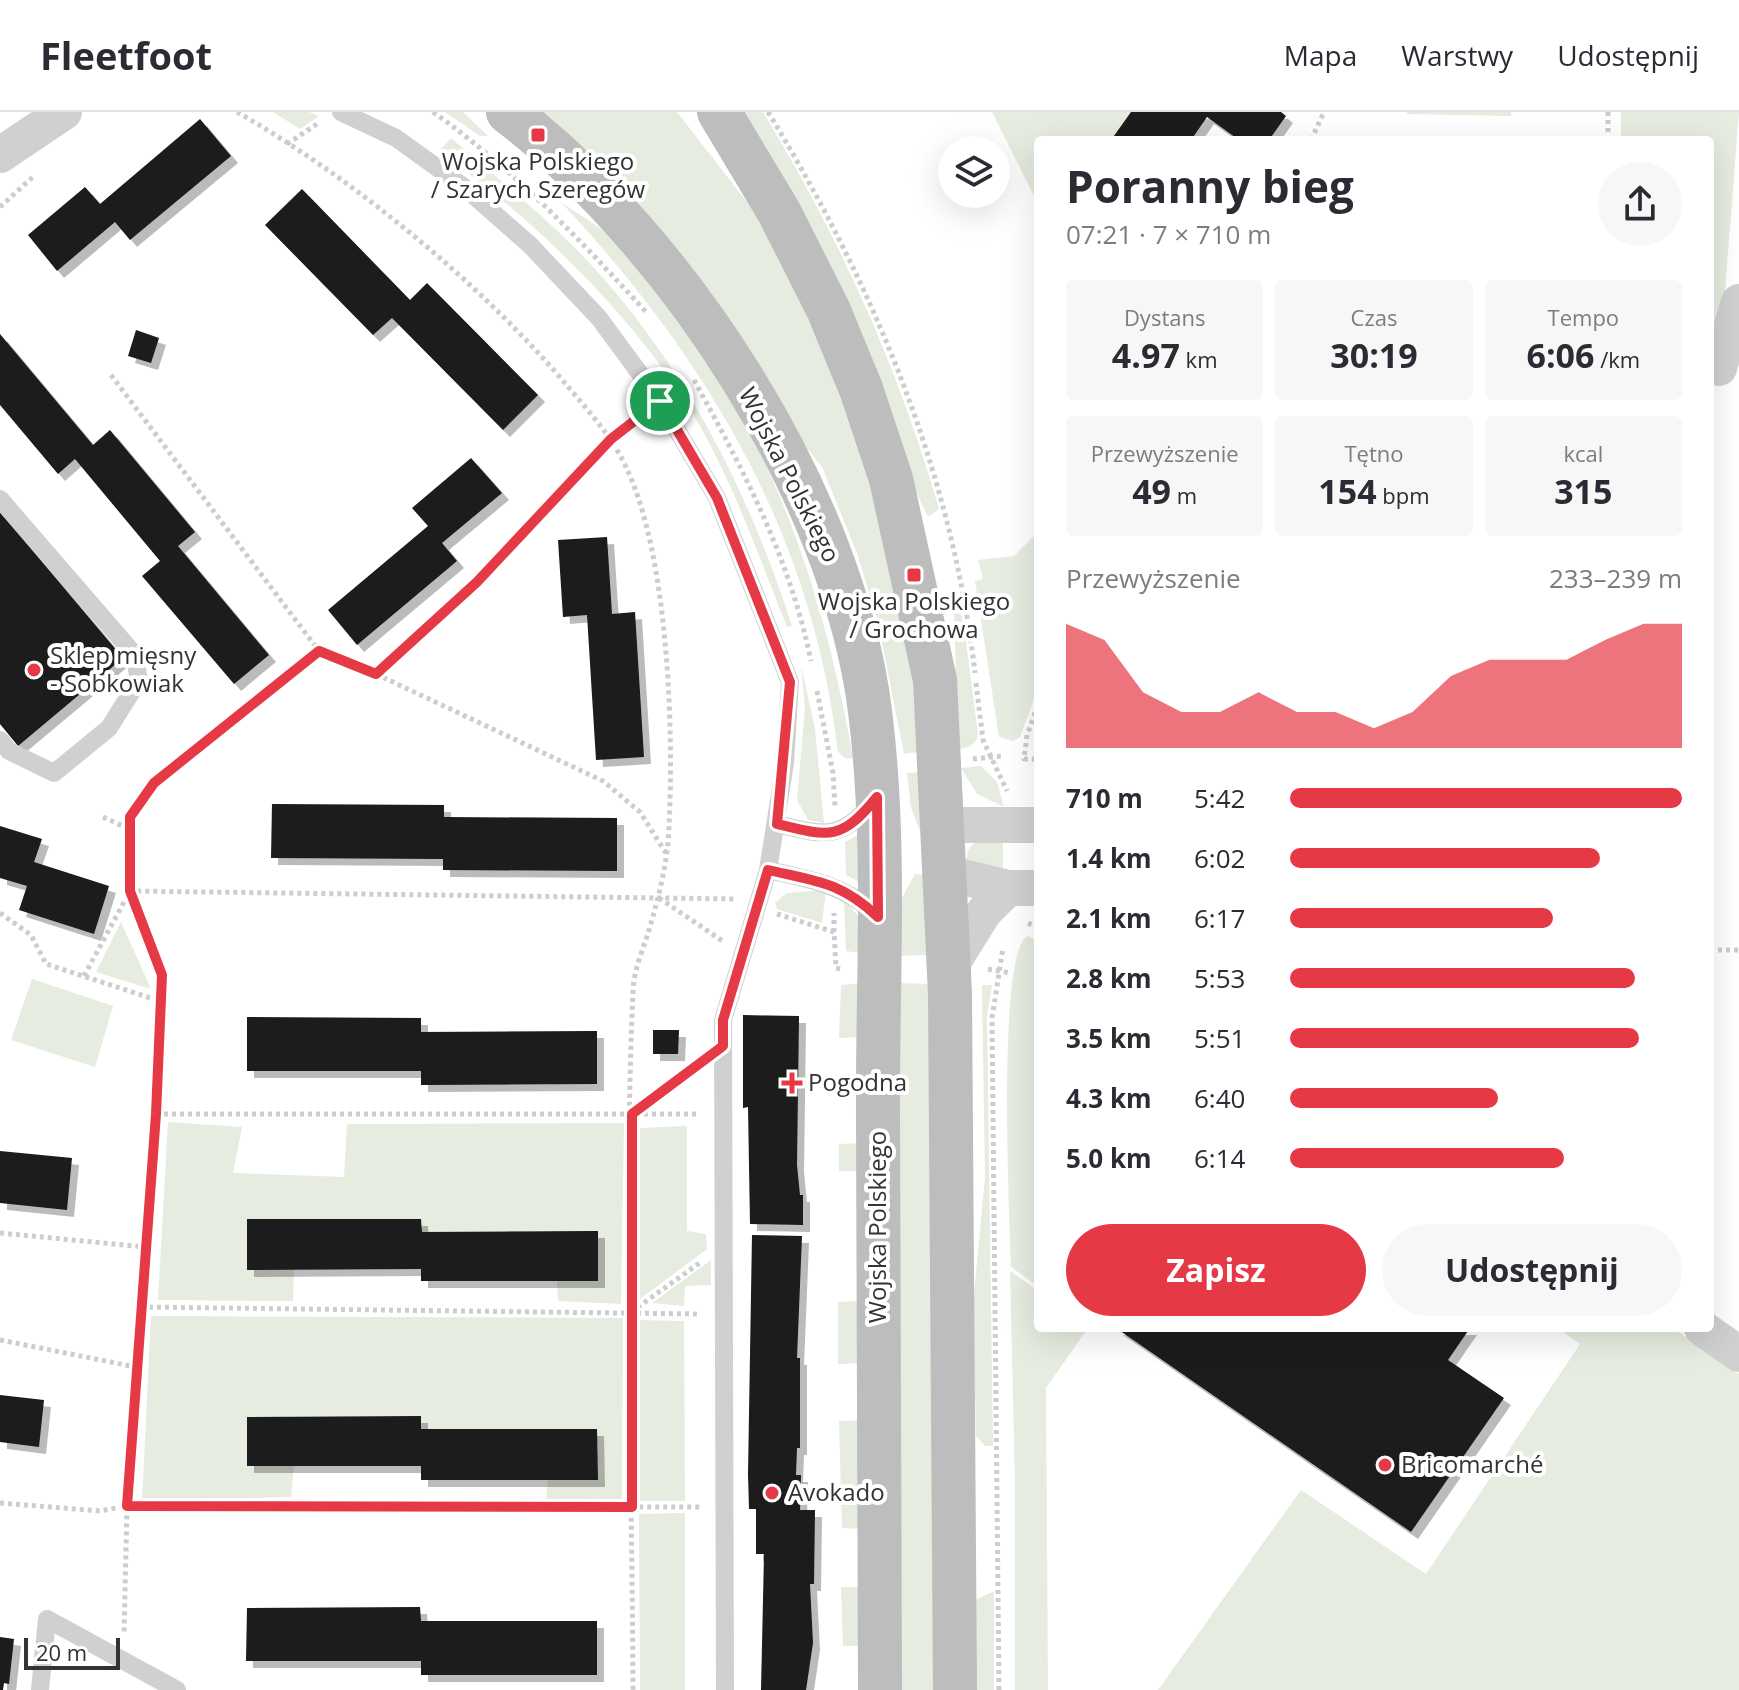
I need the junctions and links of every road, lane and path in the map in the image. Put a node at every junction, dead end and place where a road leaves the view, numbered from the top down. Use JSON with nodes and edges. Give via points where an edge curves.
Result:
{"nodes":[{"id":1,"x":30,"y":112,"type":"edge"},
{"id":2,"x":64,"y":112,"type":"edge"},
{"id":3,"x":237,"y":112,"type":"edge"},
{"id":4,"x":341,"y":112,"type":"edge"},
{"id":5,"x":508,"y":112,"type":"edge"},
{"id":6,"x":719,"y":112,"type":"edge"},
{"id":7,"x":1324,"y":112,"type":"edge"},
{"id":8,"x":1608,"y":112,"type":"edge"},
{"id":9,"x":323,"y":120,"type":"dead end"},
{"id":10,"x":1313,"y":136,"type":"edge"},
{"id":11,"x":1608,"y":136,"type":"edge"},
{"id":12,"x":287,"y":144,"type":"junction"},
{"id":13,"x":0,"y":147,"type":"edge"},
{"id":14,"x":0,"y":155,"type":"edge"},
{"id":15,"x":1739,"y":302,"type":"edge"},
{"id":16,"x":1723,"y":368,"type":"edge"},
{"id":17,"x":111,"y":375,"type":"dead end"},
{"id":18,"x":660,"y":401,"type":"junction"},
{"id":19,"x":611,"y":439,"type":"junction"},
{"id":20,"x":0,"y":499,"type":"edge"},
{"id":21,"x":319,"y":651,"type":"junction"},
{"id":22,"x":376,"y":674,"type":"junction"},
{"id":23,"x":1034,"y":716,"type":"edge"},
{"id":24,"x":0,"y":740,"type":"edge"},
{"id":25,"x":1034,"y":759,"type":"edge"},
{"id":26,"x":877,"y":797,"type":"junction"},
{"id":27,"x":103,"y":817,"type":"dead end"},
{"id":28,"x":777,"y":824,"type":"junction"},
{"id":29,"x":1034,"y":825,"type":"edge"},
{"id":30,"x":129,"y":829,"type":"junction"},
{"id":31,"x":946,"y":852,"type":"junction"},
{"id":32,"x":666,"y":853,"type":"junction"},
{"id":33,"x":879,"y":855,"type":"junction"},
{"id":34,"x":768,"y":870,"type":"junction"},
{"id":35,"x":1023,"y":888,"type":"edge"},
{"id":36,"x":130,"y":891,"type":"junction"},
{"id":37,"x":658,"y":898,"type":"junction"},
{"id":38,"x":760,"y":900,"type":"junction"},
{"id":39,"x":0,"y":913,"type":"edge"},
{"id":40,"x":878,"y":917,"type":"junction"},
{"id":41,"x":1714,"y":950,"type":"edge"},
{"id":42,"x":1739,"y":950,"type":"edge"},
{"id":43,"x":743,"y":954,"type":"junction"},
{"id":44,"x":950,"y":967,"type":"junction"},
{"id":45,"x":84,"y":976,"type":"junction"},
{"id":46,"x":160,"y":1001,"type":"junction"},
{"id":47,"x":723,"y":1046,"type":"junction"},
{"id":48,"x":156,"y":1114,"type":"junction"},
{"id":49,"x":632,"y":1114,"type":"junction"},
{"id":50,"x":722,"y":1114,"type":"junction"},
{"id":51,"x":0,"y":1233,"type":"edge"},
{"id":52,"x":145,"y":1247,"type":"junction"},
{"id":53,"x":722,"y":1247,"type":"junction"},
{"id":54,"x":141,"y":1307,"type":"junction"},
{"id":55,"x":630,"y":1313,"type":"junction"},
{"id":56,"x":722,"y":1314,"type":"junction"},
{"id":57,"x":1708,"y":1332,"type":"edge"},
{"id":58,"x":2,"y":1339,"type":"edge"},
{"id":59,"x":1739,"y":1354,"type":"edge"},
{"id":60,"x":137,"y":1367,"type":"junction"},
{"id":61,"x":0,"y":1503,"type":"edge"},
{"id":62,"x":127,"y":1506,"type":"junction"},
{"id":63,"x":632,"y":1507,"type":"junction"},
{"id":64,"x":723,"y":1507,"type":"junction"},
{"id":65,"x":124,"y":1659,"type":"junction"},
{"id":66,"x":40,"y":1690,"type":"edge"},
{"id":67,"x":177,"y":1690,"type":"edge"},
{"id":68,"x":633,"y":1690,"type":"edge"},
{"id":69,"x":725,"y":1690,"type":"edge"},
{"id":70,"x":880,"y":1690,"type":"edge"},
{"id":71,"x":955,"y":1690,"type":"edge"}],
"edges":[{"from":1,"to":13,"type":"street"},
{"from":2,"to":14,"type":"street"},
{"from":3,"to":12,"type":"path"},
{"from":4,"to":18,"type":"lane","via":[[396,138],[519,235],[599,318]]},
{"from":5,"to":26,"type":"street","name":"Wojska Polskiego","via":[[576,170],[640,239],[714,337],[773,433],[834,562],[851,618],[870,706]]},
{"from":6,"to":31,"type":"street","via":[[779,212],[828,309],[891,479],[935,680]]},
{"from":7,"to":10,"type":"path"},
{"from":8,"to":11,"type":"path"},
{"from":9,"to":12,"type":"path"},
{"from":12,"to":19,"type":"path","via":[[406,230],[525,336]]},
{"from":15,"to":16,"type":"street"},
{"from":17,"to":21,"type":"path"},
{"from":18,"to":19,"type":"path"},
{"from":18,"to":28,"type":"lane","via":[[717,498],[790,682]]},
{"from":19,"to":22,"type":"path","via":[[477,582]]},
{"from":19,"to":32,"type":"path","via":[[629,472],[652,547],[671,766]]},
{"from":20,"to":24,"type":"lane","via":[[134,654],[139,680],[109,728],[54,773],[9,751]]},
{"from":21,"to":22,"type":"path"},
{"from":21,"to":30,"type":"path","via":[[154,783],[130,817]]},
{"from":22,"to":32,"type":"path","via":[[603,781],[640,812]]},
{"from":23,"to":25,"type":"path","via":[[1024,759]]},
{"from":26,"to":28,"type":"lane","via":[[857,822],[836,833]]},
{"from":26,"to":33,"type":"street","name":"Wojska Polskiego"},
{"from":27,"to":30,"type":"path"},
{"from":28,"to":34,"type":"lane"},
{"from":29,"to":31,"type":"street","via":[[962,825]]},
{"from":30,"to":36,"type":"path"},
{"from":31,"to":33,"type":"street"},
{"from":31,"to":35,"type":"street"},
{"from":31,"to":44,"type":"street"},
{"from":32,"to":37,"type":"path"},
{"from":33,"to":40,"type":"street","name":"Wojska Polskiego"},
{"from":34,"to":38,"type":"lane"},
{"from":34,"to":40,"type":"lane","via":[[835,886]]},
{"from":35,"to":44,"type":"street","via":[[984,912]]},
{"from":36,"to":37,"type":"path"},
{"from":36,"to":45,"type":"path"},
{"from":36,"to":46,"type":"path","via":[[162,975]]},
{"from":37,"to":38,"type":"path"},
{"from":37,"to":43,"type":"path"},
{"from":37,"to":49,"type":"path","via":[[633,983]]},
{"from":38,"to":43,"type":"lane"},
{"from":39,"to":45,"type":"path","via":[[31,935],[46,964]]},
{"from":40,"to":70,"type":"street","name":"Wojska Polskiego"},
{"from":41,"to":42,"type":"path"},
{"from":43,"to":47,"type":"lane","via":[[723,1020]]},
{"from":44,"to":71,"type":"street"},
{"from":45,"to":46,"type":"path"},
{"from":46,"to":48,"type":"path"},
{"from":47,"to":49,"type":"path"},
{"from":47,"to":50,"type":"lane"},
{"from":48,"to":49,"type":"path"},
{"from":48,"to":52,"type":"path"},
{"from":49,"to":50,"type":"path"},
{"from":49,"to":55,"type":"path"},
{"from":50,"to":53,"type":"lane"},
{"from":51,"to":52,"type":"path"},
{"from":52,"to":54,"type":"path"},
{"from":53,"to":55,"type":"path"},
{"from":53,"to":56,"type":"lane"},
{"from":54,"to":55,"type":"path"},
{"from":54,"to":60,"type":"path"},
{"from":55,"to":56,"type":"path"},
{"from":55,"to":63,"type":"path"},
{"from":56,"to":64,"type":"lane"},
{"from":57,"to":59,"type":"street"},
{"from":58,"to":60,"type":"path"},
{"from":60,"to":62,"type":"path"},
{"from":61,"to":62,"type":"path","via":[[100,1511]]},
{"from":62,"to":63,"type":"path"},
{"from":62,"to":65,"type":"path"},
{"from":63,"to":64,"type":"path"},
{"from":63,"to":68,"type":"path"},
{"from":64,"to":69,"type":"lane"},
{"from":65,"to":66,"type":"lane","via":[[47,1619]]},
{"from":65,"to":67,"type":"lane"}]}
